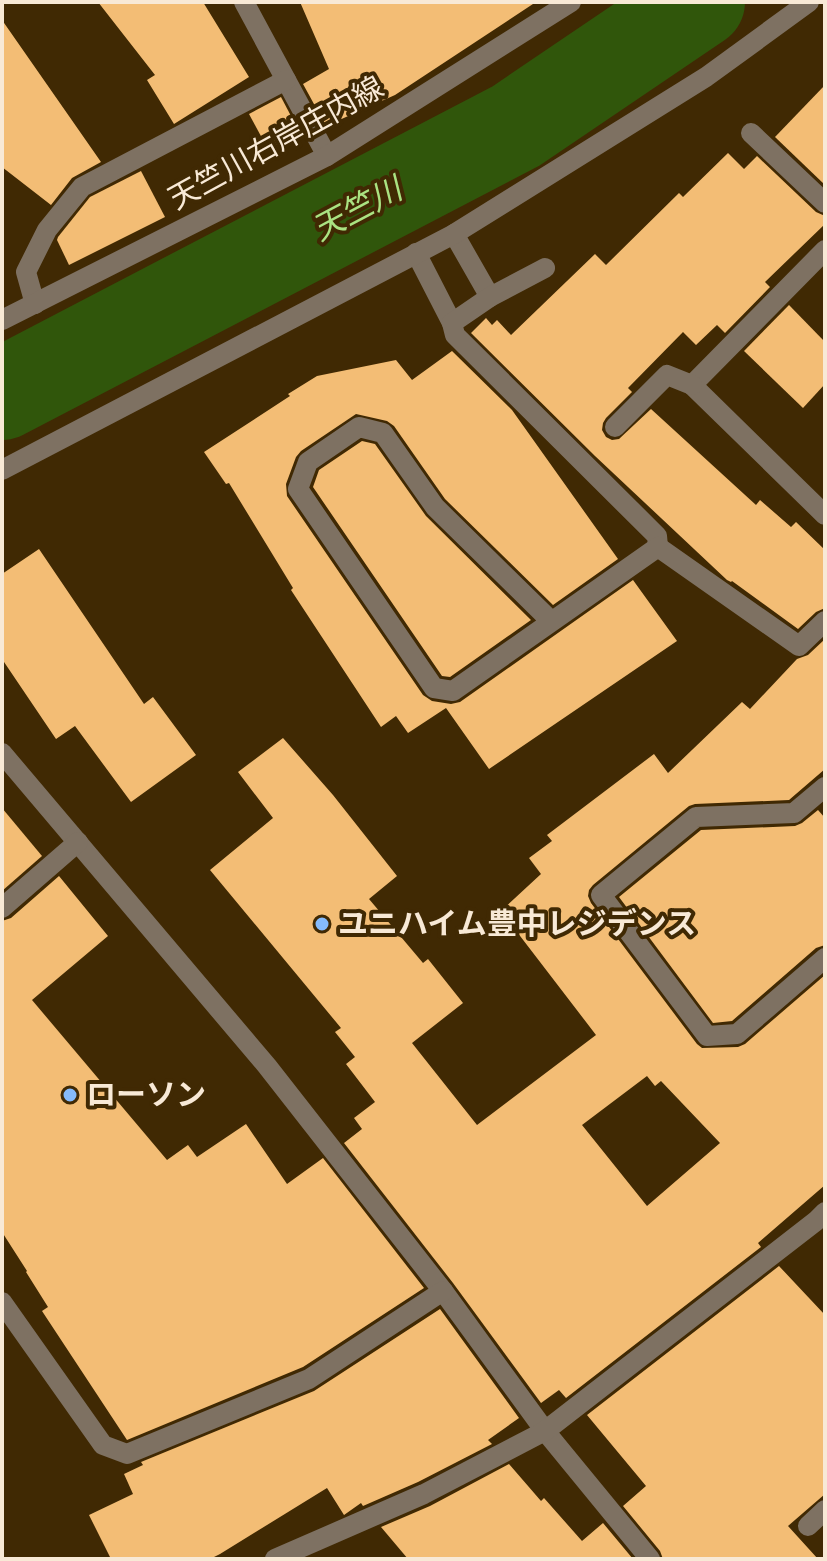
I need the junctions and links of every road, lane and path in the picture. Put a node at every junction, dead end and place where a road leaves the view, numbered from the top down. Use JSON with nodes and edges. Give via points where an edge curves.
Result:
{"nodes":[{"id":1,"x":244,"y":2,"type":"edge"},
{"id":2,"x":571,"y":2,"type":"edge"},
{"id":3,"x":809,"y":2,"type":"edge"},
{"id":4,"x":286,"y":80,"type":"junction"},
{"id":5,"x":751,"y":133,"type":"dead end"},
{"id":6,"x":327,"y":156,"type":"junction"},
{"id":7,"x":825,"y":203,"type":"edge"},
{"id":8,"x":454,"y":234,"type":"junction"},
{"id":9,"x":825,"y":250,"type":"edge"},
{"id":10,"x":416,"y":253,"type":"junction"},
{"id":11,"x":545,"y":268,"type":"dead end"},
{"id":12,"x":490,"y":297,"type":"junction"},
{"id":13,"x":35,"y":304,"type":"junction"},
{"id":14,"x":2,"y":320,"type":"edge"},
{"id":15,"x":452,"y":323,"type":"junction"},
{"id":16,"x":692,"y":385,"type":"junction"},
{"id":17,"x":615,"y":427,"type":"dead end"},
{"id":18,"x":2,"y":470,"type":"edge"},
{"id":19,"x":825,"y":515,"type":"edge"},
{"id":20,"x":658,"y":547,"type":"junction"},
{"id":21,"x":551,"y":621,"type":"junction"},
{"id":22,"x":825,"y":621,"type":"edge"},
{"id":23,"x":2,"y":753,"type":"edge"},
{"id":24,"x":825,"y":787,"type":"edge"},
{"id":25,"x":78,"y":842,"type":"junction"},
{"id":26,"x":2,"y":908,"type":"edge"},
{"id":27,"x":825,"y":958,"type":"edge"},
{"id":28,"x":825,"y":1212,"type":"edge"},
{"id":29,"x":443,"y":1291,"type":"junction"},
{"id":30,"x":2,"y":1302,"type":"edge"},
{"id":31,"x":545,"y":1431,"type":"junction"},
{"id":32,"x":825,"y":1510,"type":"edge"},
{"id":33,"x":808,"y":1526,"type":"dead end"},
{"id":34,"x":275,"y":1559,"type":"edge"},
{"id":35,"x":650,"y":1559,"type":"edge"}],
"edges":[{"from":1,"to":4,"type":"street"},
{"from":2,"to":6,"type":"street","name":"天竺川右岸庄内線"},
{"from":3,"to":8,"type":"street","via":[[706,77]]},
{"from":4,"to":6,"type":"street"},
{"from":4,"to":13,"type":"street","via":[[82,187],[47,230],[26,272]]},
{"from":5,"to":7,"type":"street"},
{"from":6,"to":13,"type":"street","name":"天竺川右岸庄内線"},
{"from":8,"to":10,"type":"street"},
{"from":8,"to":12,"type":"street"},
{"from":9,"to":16,"type":"street"},
{"from":10,"to":15,"type":"street"},
{"from":10,"to":18,"type":"street"},
{"from":11,"to":12,"type":"street"},
{"from":12,"to":15,"type":"street"},
{"from":13,"to":14,"type":"street","name":"天竺川右岸庄内線"},
{"from":15,"to":20,"type":"street","via":[[455,335],[657,536]]},
{"from":16,"to":17,"type":"street","via":[[667,375]]},
{"from":16,"to":19,"type":"street"},
{"from":20,"to":21,"type":"street"},
{"from":20,"to":22,"type":"street","via":[[799,646]]},
{"from":21,"to":21,"type":"street","via":[[453,691],[434,688],[298,489],[308,462],[359,427],[383,433],[435,507]]},
{"from":23,"to":25,"type":"street"},
{"from":24,"to":27,"type":"street","via":[[794,813],[696,817],[601,895],[707,1036],[737,1034]]},
{"from":25,"to":26,"type":"street"},
{"from":25,"to":29,"type":"street","via":[[267,1066]]},
{"from":28,"to":31,"type":"street"},
{"from":29,"to":30,"type":"street","via":[[309,1379],[127,1454],[103,1445]]},
{"from":29,"to":31,"type":"street"},
{"from":31,"to":34,"type":"street","via":[[424,1494]]},
{"from":31,"to":35,"type":"street"},
{"from":32,"to":33,"type":"street"}]}
